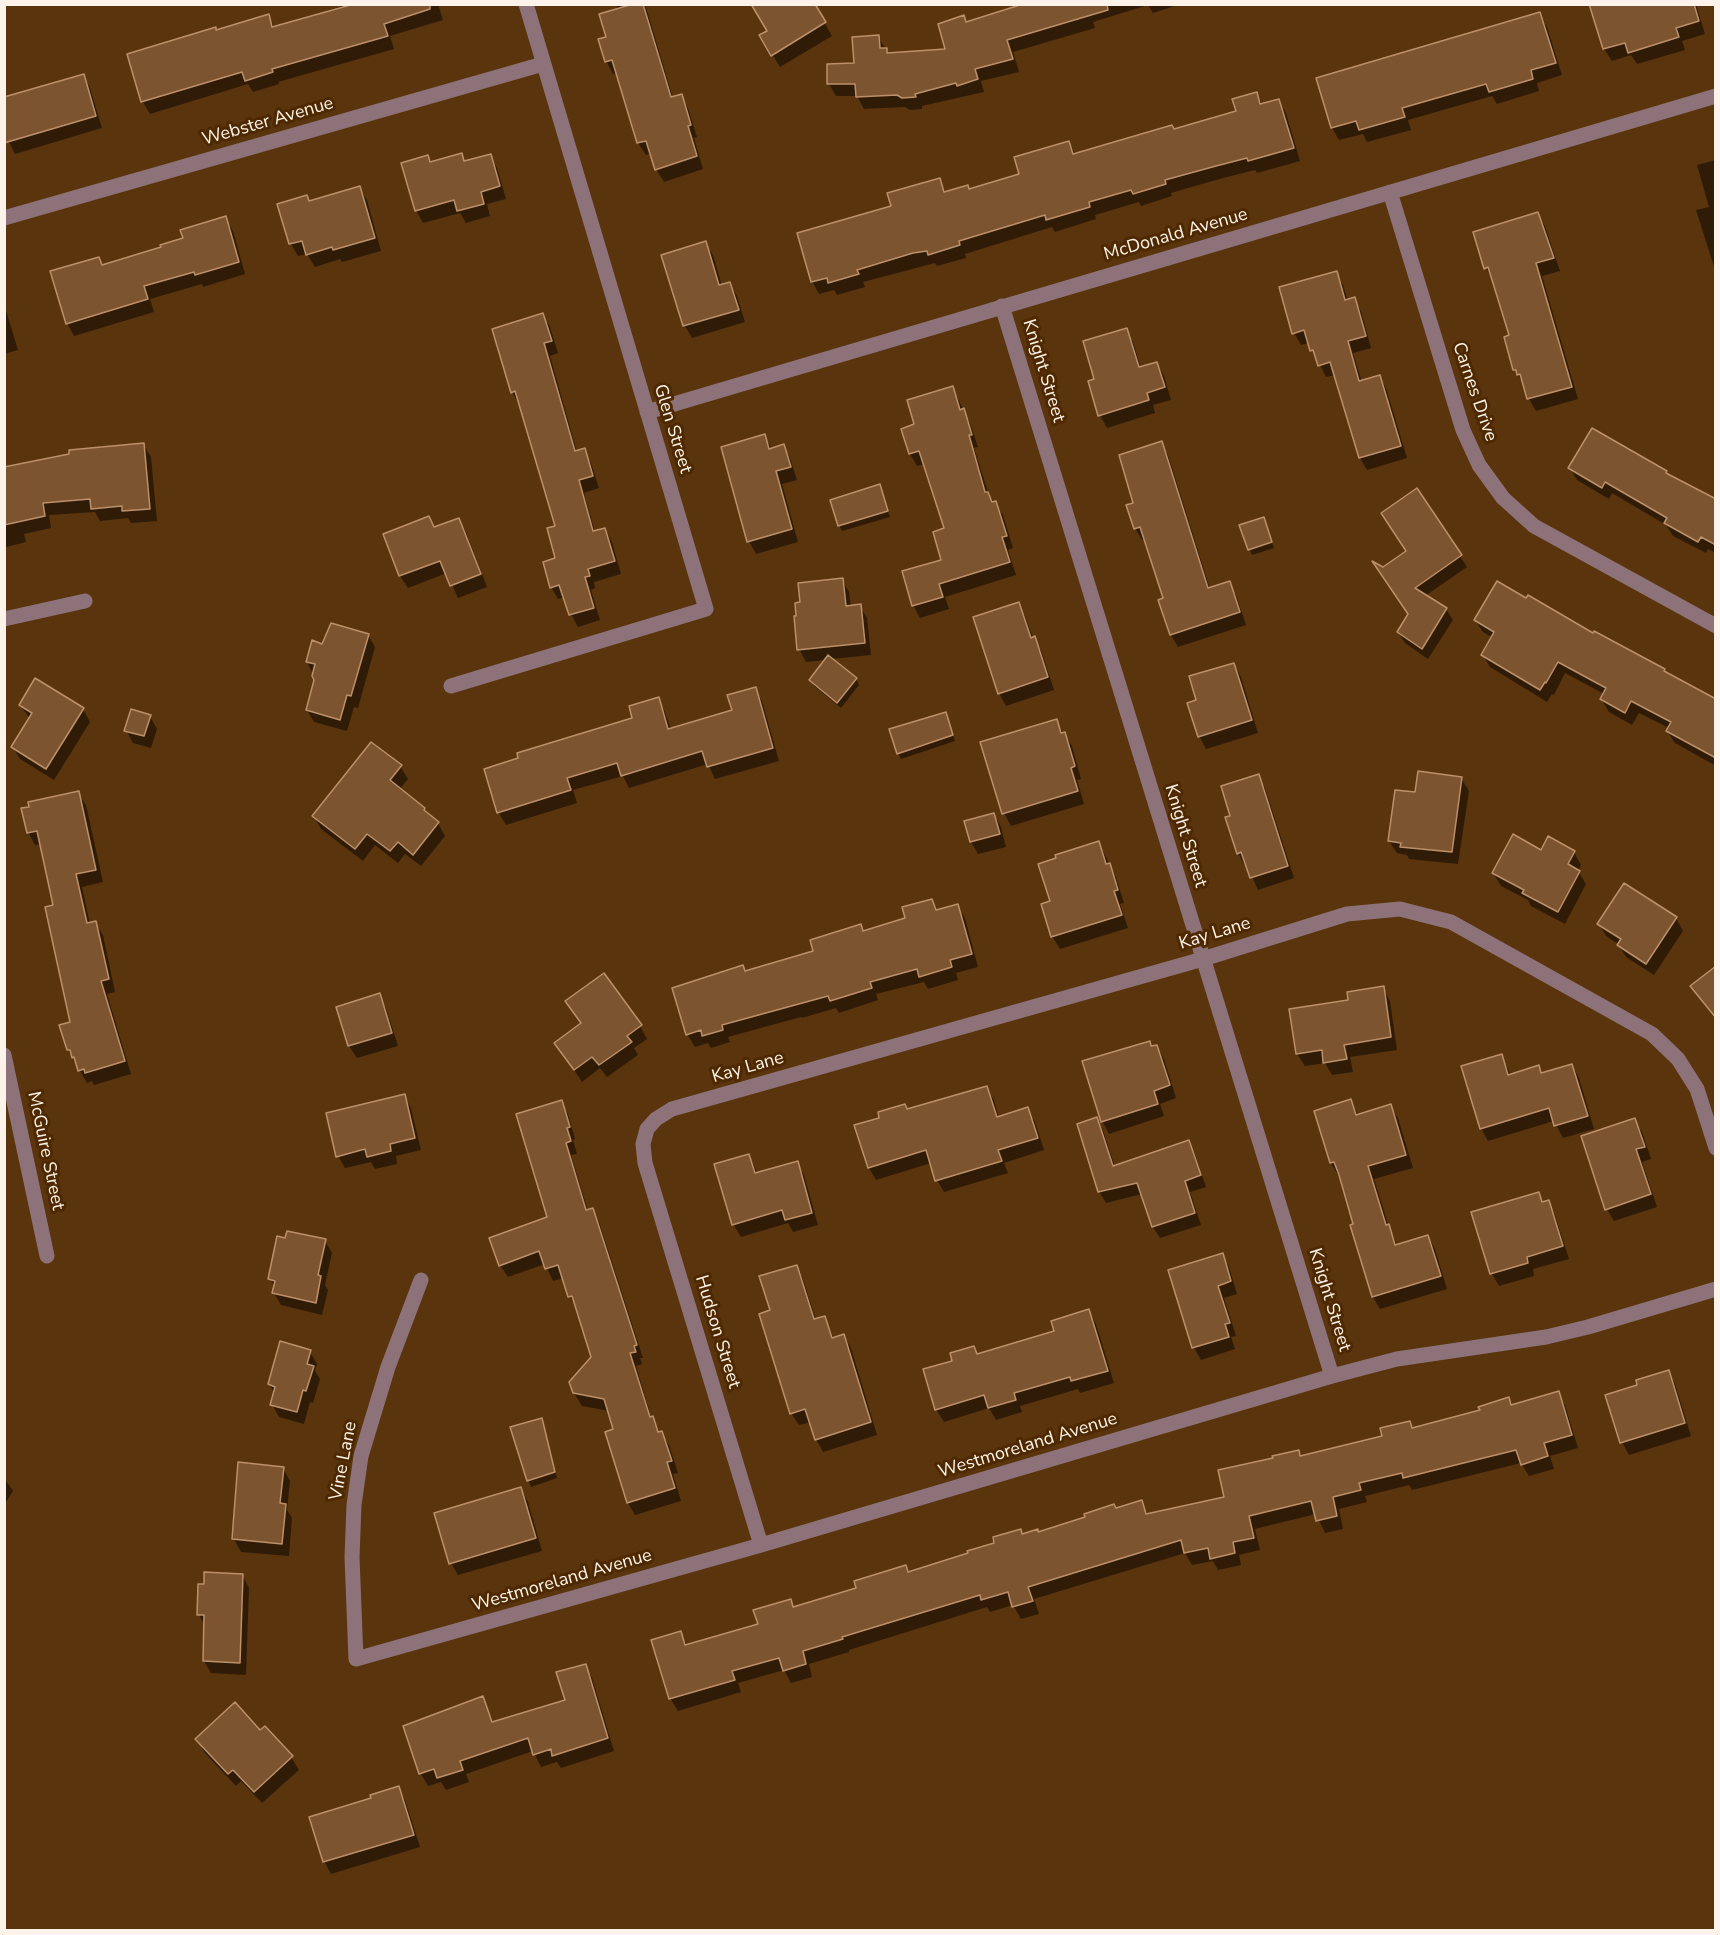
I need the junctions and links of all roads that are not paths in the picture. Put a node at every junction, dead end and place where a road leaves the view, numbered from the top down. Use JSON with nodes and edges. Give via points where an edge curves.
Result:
{"nodes":[{"id":1,"x":526,"y":4,"type":"edge"},
{"id":2,"x":543,"y":64,"type":"junction"},
{"id":3,"x":1716,"y":96,"type":"edge"},
{"id":4,"x":1390,"y":192,"type":"junction"},
{"id":5,"x":4,"y":219,"type":"edge"},
{"id":6,"x":1002,"y":306,"type":"junction"},
{"id":7,"x":647,"y":412,"type":"junction"},
{"id":8,"x":85,"y":601,"type":"dead end"},
{"id":9,"x":4,"y":619,"type":"edge"},
{"id":10,"x":1716,"y":626,"type":"edge"},
{"id":11,"x":451,"y":686,"type":"dead end"},
{"id":12,"x":1203,"y":958,"type":"junction"},
{"id":13,"x":4,"y":1055,"type":"edge"},
{"id":14,"x":647,"y":1129,"type":"joint"},
{"id":15,"x":1716,"y":1148,"type":"edge"},
{"id":16,"x":47,"y":1256,"type":"dead end"},
{"id":17,"x":421,"y":1280,"type":"dead end"},
{"id":18,"x":1716,"y":1289,"type":"edge"},
{"id":19,"x":1332,"y":1376,"type":"junction"},
{"id":20,"x":761,"y":1545,"type":"junction"},
{"id":21,"x":356,"y":1659,"type":"joint"}],
"edges":[{"from":1,"to":2,"type":"street","name":"Glen Street"},
{"from":2,"to":5,"type":"street","name":"Webster Avenue"},
{"from":2,"to":7,"type":"street","name":"Glen Street"},
{"from":3,"to":4,"type":"street","name":"McDonald Avenue"},
{"from":4,"to":6,"type":"street","name":"McDonald Avenue"},
{"from":4,"to":10,"type":"street","name":"Carnes Drive","via":[[1463,430],[1479,465],[1503,498],[1534,526]]},
{"from":6,"to":7,"type":"street","name":"McDonald Avenue"},
{"from":6,"to":12,"type":"street","name":"Knight Street"},
{"from":7,"to":11,"type":"street","name":"Glen Street","via":[[706,609]]},
{"from":8,"to":9,"type":"street"},
{"from":12,"to":14,"type":"street","name":"Kay Lane","via":[[672,1109]]},
{"from":12,"to":15,"type":"street","name":"Kay Lane","via":[[1347,914],[1401,909],[1451,922],[1652,1035],[1678,1059],[1697,1089]]},
{"from":12,"to":19,"type":"street","name":"Knight Street"},
{"from":13,"to":16,"type":"street","name":"McGuire Street"},
{"from":14,"to":20,"type":"street","name":"Hudson Street","via":[[643,1144],[645,1163]]},
{"from":17,"to":21,"type":"street","name":"Vine Lane","via":[[388,1367],[361,1456],[351,1557]]},
{"from":18,"to":19,"type":"street","name":"Westmoreland Avenue","via":[[1546,1337],[1408,1356]]},
{"from":19,"to":20,"type":"street","name":"Westmoreland Avenue"},
{"from":20,"to":21,"type":"street","name":"Westmoreland Avenue"}]}
